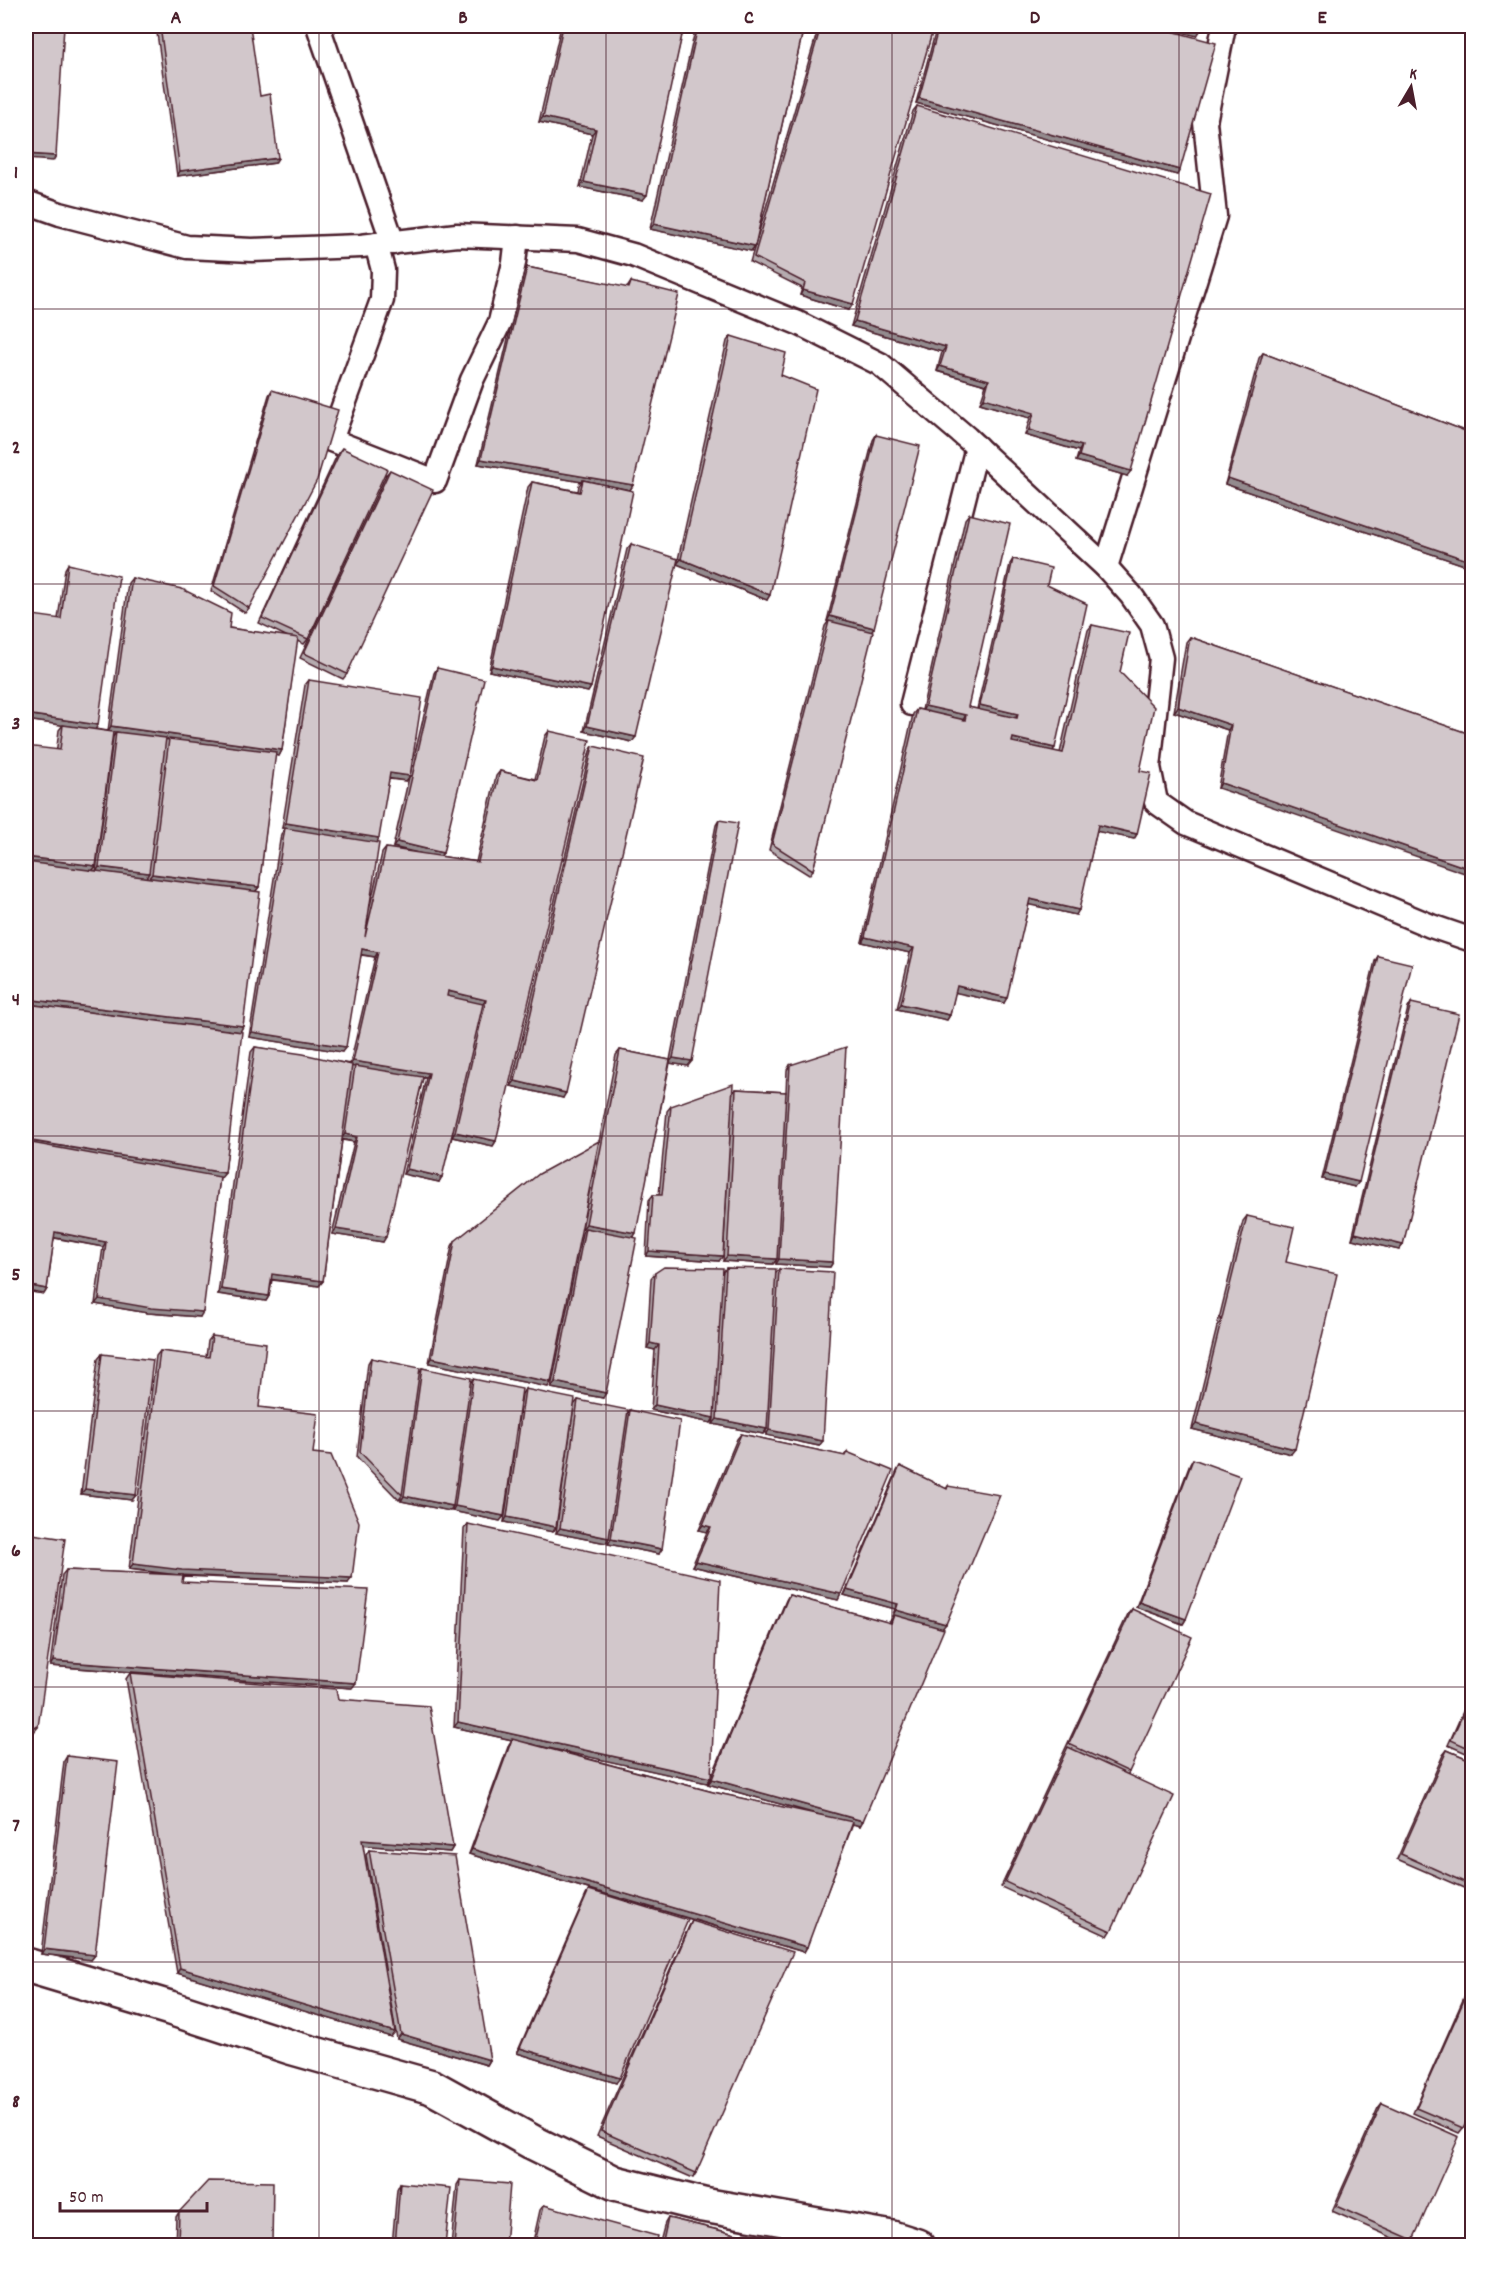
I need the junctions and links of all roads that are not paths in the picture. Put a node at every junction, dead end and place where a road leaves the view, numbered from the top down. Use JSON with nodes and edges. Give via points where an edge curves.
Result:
{"nodes":[{"id":1,"x":318,"y":26,"type":"edge"},
{"id":2,"x":1224,"y":26,"type":"edge"},
{"id":3,"x":26,"y":202,"type":"edge"},
{"id":4,"x":517,"y":237,"type":"junction"},
{"id":5,"x":384,"y":244,"type":"junction"},
{"id":6,"x":977,"y":447,"type":"junction"},
{"id":7,"x":1106,"y":567,"type":"junction"},
{"id":8,"x":912,"y":704,"type":"dead end"},
{"id":9,"x":1473,"y":940,"type":"edge"},
{"id":10,"x":26,"y":1965,"type":"edge"},
{"id":11,"x":917,"y":2246,"type":"edge"}],
"edges":[{"from":1,"to":5,"type":"street"},
{"from":2,"to":7,"type":"street","via":[[1205,122],[1215,216]]},
{"from":3,"to":5,"type":"street","via":[[187,248],[252,250]]},
{"from":4,"to":5,"type":"street","via":[[457,235]]},
{"from":4,"to":5,"type":"street","via":[[500,322],[472,380],[435,481],[331,440],[382,300]]},
{"from":4,"to":6,"type":"street","via":[[578,240],[633,255],[798,323],[880,364]]},
{"from":6,"to":7,"type":"street"},
{"from":6,"to":8,"type":"street"},
{"from":7,"to":9,"type":"street","via":[[1152,625],[1161,658],[1149,767],[1156,802],[1186,823]]},
{"from":10,"to":11,"type":"street","via":[[432,2087],[615,2183],[704,2205],[892,2238]]}]}
